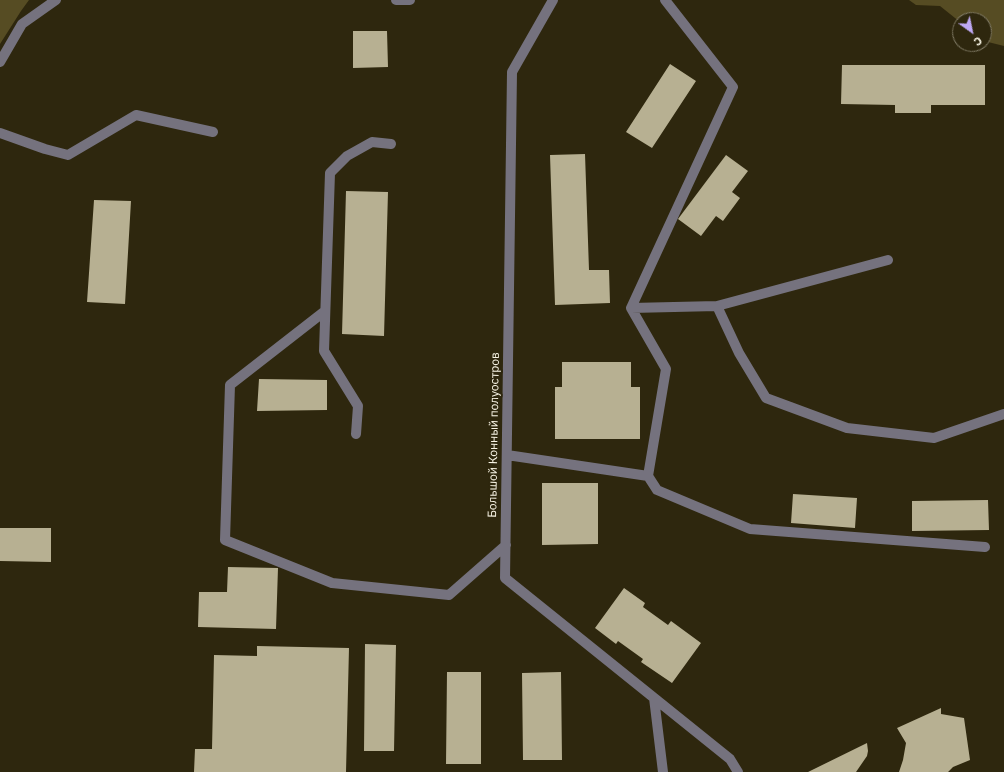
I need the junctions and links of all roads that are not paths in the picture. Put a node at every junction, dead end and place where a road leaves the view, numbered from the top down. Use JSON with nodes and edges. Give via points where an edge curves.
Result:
{"nodes":[{"id":1,"x":56,"y":0,"type":"edge"},
{"id":2,"x":396,"y":0,"type":"edge"},
{"id":3,"x":410,"y":0,"type":"edge"},
{"id":4,"x":553,"y":0,"type":"edge"},
{"id":5,"x":665,"y":0,"type":"edge"},
{"id":6,"x":0,"y":62,"type":"edge"},
{"id":7,"x":213,"y":132,"type":"dead end"},
{"id":8,"x":0,"y":133,"type":"edge"},
{"id":9,"x":391,"y":144,"type":"dead end"},
{"id":10,"x":888,"y":260,"type":"dead end"},
{"id":11,"x":717,"y":306,"type":"junction"},
{"id":12,"x":631,"y":308,"type":"junction"},
{"id":13,"x":325,"y":311,"type":"junction"},
{"id":14,"x":1004,"y":414,"type":"edge"},
{"id":15,"x":356,"y":434,"type":"dead end"},
{"id":16,"x":507,"y":455,"type":"junction"},
{"id":17,"x":648,"y":476,"type":"junction"},
{"id":18,"x":506,"y":545,"type":"junction"},
{"id":19,"x":985,"y":547,"type":"dead end"},
{"id":20,"x":654,"y":698,"type":"junction"},
{"id":21,"x":663,"y":772,"type":"edge"},
{"id":22,"x":738,"y":772,"type":"edge"}],
"edges":[{"from":1,"to":6,"type":"street","via":[[22,24]]},
{"from":2,"to":3,"type":"street"},
{"from":4,"to":16,"type":"street","name":"Большой Конный полуостров","via":[[512,72]]},
{"from":5,"to":12,"type":"street","via":[[733,87]]},
{"from":7,"to":8,"type":"street","via":[[136,115],[68,156]]},
{"from":9,"to":13,"type":"street","via":[[372,142],[347,156],[330,173]]},
{"from":10,"to":11,"type":"street"},
{"from":11,"to":12,"type":"street"},
{"from":11,"to":14,"type":"street","via":[[739,353],[766,398],[847,428],[934,438]]},
{"from":12,"to":17,"type":"street","via":[[666,369]]},
{"from":13,"to":15,"type":"street","via":[[324,351],[358,406]]},
{"from":13,"to":18,"type":"street","via":[[230,385],[225,540],[332,583],[448,595]]},
{"from":16,"to":17,"type":"street"},
{"from":16,"to":18,"type":"street","name":"Большой Конный полуостров"},
{"from":17,"to":19,"type":"street","via":[[657,490],[750,529]]},
{"from":18,"to":20,"type":"street","name":"Большой Конный полуостров","via":[[505,578]]},
{"from":20,"to":21,"type":"street"},
{"from":20,"to":22,"type":"street","name":"Большой Конный полуостров","via":[[730,759]]}]}
